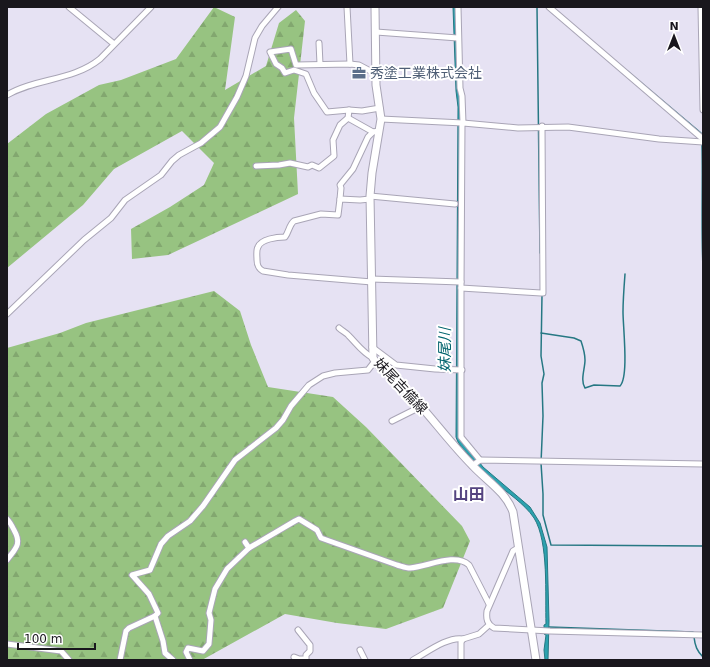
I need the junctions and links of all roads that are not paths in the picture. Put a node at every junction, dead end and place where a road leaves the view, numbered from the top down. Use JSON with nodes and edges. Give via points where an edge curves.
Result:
{"nodes":[{"id":1,"x":69,"y":7,"type":"edge"},
{"id":2,"x":151,"y":7,"type":"edge"},
{"id":3,"x":278,"y":7,"type":"edge"},
{"id":4,"x":347,"y":7,"type":"edge"},
{"id":5,"x":376,"y":7,"type":"edge"},
{"id":6,"x":458,"y":7,"type":"edge"},
{"id":7,"x":549,"y":7,"type":"edge"},
{"id":8,"x":701,"y":7,"type":"edge"},
{"id":9,"x":376,"y":32,"type":"junction"},
{"id":10,"x":456,"y":38,"type":"junction"},
{"id":11,"x":319,"y":43,"type":"dead end"},
{"id":12,"x":114,"y":44,"type":"junction"},
{"id":13,"x":320,"y":64,"type":"junction"},
{"id":14,"x":350,"y":64,"type":"junction"},
{"id":15,"x":376,"y":74,"type":"junction"},
{"id":16,"x":7,"y":95,"type":"edge"},
{"id":17,"x":380,"y":108,"type":"junction"},
{"id":18,"x":349,"y":110,"type":"junction"},
{"id":19,"x":703,"y":110,"type":"edge"},
{"id":20,"x":348,"y":118,"type":"junction"},
{"id":21,"x":381,"y":119,"type":"junction"},
{"id":22,"x":461,"y":123,"type":"junction"},
{"id":23,"x":540,"y":127,"type":"junction"},
{"id":24,"x":376,"y":131,"type":"junction"},
{"id":25,"x":703,"y":138,"type":"edge"},
{"id":26,"x":703,"y":142,"type":"edge"},
{"id":27,"x":256,"y":166,"type":"dead end"},
{"id":28,"x":370,"y":197,"type":"junction"},
{"id":29,"x":340,"y":199,"type":"junction"},
{"id":30,"x":455,"y":204,"type":"dead end"},
{"id":31,"x":371,"y":281,"type":"junction"},
{"id":32,"x":459,"y":284,"type":"junction"},
{"id":33,"x":7,"y":314,"type":"edge"},
{"id":34,"x":339,"y":328,"type":"dead end"},
{"id":35,"x":372,"y":347,"type":"junction"},
{"id":36,"x":374,"y":359,"type":"junction"},
{"id":37,"x":460,"y":370,"type":"junction"},
{"id":38,"x":420,"y":407,"type":"junction"},
{"id":39,"x":392,"y":421,"type":"dead end"},
{"id":40,"x":479,"y":460,"type":"junction"},
{"id":41,"x":703,"y":464,"type":"edge"},
{"id":42,"x":473,"y":466,"type":"junction"},
{"id":43,"x":7,"y":519,"type":"edge"},
{"id":44,"x":245,"y":542,"type":"dead end"},
{"id":45,"x":249,"y":548,"type":"junction"},
{"id":46,"x":518,"y":548,"type":"junction"},
{"id":47,"x":7,"y":560,"type":"edge"},
{"id":48,"x":489,"y":604,"type":"junction"},
{"id":49,"x":155,"y":616,"type":"junction"},
{"id":50,"x":489,"y":625,"type":"junction"},
{"id":51,"x":298,"y":630,"type":"dead end"},
{"id":52,"x":532,"y":630,"type":"junction"},
{"id":53,"x":703,"y":635,"type":"edge"},
{"id":54,"x":463,"y":639,"type":"junction"},
{"id":55,"x":7,"y":644,"type":"edge"},
{"id":56,"x":360,"y":650,"type":"dead end"},
{"id":57,"x":294,"y":657,"type":"dead end"},
{"id":58,"x":69,"y":660,"type":"edge"},
{"id":59,"x":120,"y":660,"type":"edge"},
{"id":60,"x":172,"y":660,"type":"edge"},
{"id":61,"x":190,"y":660,"type":"edge"},
{"id":62,"x":306,"y":660,"type":"edge"},
{"id":63,"x":364,"y":660,"type":"edge"},
{"id":64,"x":413,"y":660,"type":"edge"},
{"id":65,"x":461,"y":660,"type":"edge"},
{"id":66,"x":536,"y":660,"type":"edge"}],
"edges":[{"from":1,"to":12,"type":"street"},
{"from":2,"to":12,"type":"street"},
{"from":3,"to":33,"type":"street","via":[[255,38],[246,76],[237,98],[220,126],[201,143],[179,155],[162,175],[124,200],[112,218],[84,240]]},
{"from":4,"to":14,"type":"street"},
{"from":5,"to":9,"type":"main road","name":"妹尾吉備線"},
{"from":6,"to":10,"type":"street"},
{"from":7,"to":25,"type":"street"},
{"from":8,"to":19,"type":"street"},
{"from":9,"to":10,"type":"street"},
{"from":9,"to":15,"type":"main road","name":"妹尾吉備線"},
{"from":10,"to":22,"type":"street","via":[[462,96]]},
{"from":11,"to":13,"type":"street"},
{"from":12,"to":16,"type":"street","via":[[91,67],[29,85]]},
{"from":13,"to":14,"type":"street"},
{"from":13,"to":18,"type":"street","via":[[296,65],[291,49],[270,52],[276,64],[285,73],[294,70],[306,74],[314,93],[327,112]]},
{"from":14,"to":15,"type":"street","via":[[359,65]]},
{"from":15,"to":17,"type":"main road","name":"妹尾吉備線"},
{"from":17,"to":18,"type":"street"},
{"from":17,"to":21,"type":"main road","name":"妹尾吉備線"},
{"from":18,"to":20,"type":"street"},
{"from":20,"to":24,"type":"street"},
{"from":20,"to":27,"type":"street","via":[[340,125],[333,140],[334,156],[319,168],[312,164],[308,167],[290,163]]},
{"from":21,"to":22,"type":"street"},
{"from":21,"to":24,"type":"main road","name":"妹尾吉備線"},
{"from":22,"to":23,"type":"street","via":[[518,128]]},
{"from":22,"to":32,"type":"street"},
{"from":23,"to":26,"type":"street","via":[[577,128]]},
{"from":23,"to":32,"type":"street","via":[[542,293]]},
{"from":24,"to":28,"type":"main road","name":"妹尾吉備線"},
{"from":24,"to":29,"type":"street","via":[[368,137],[353,169],[340,185]]},
{"from":28,"to":29,"type":"street","via":[[360,200]]},
{"from":28,"to":30,"type":"street"},
{"from":28,"to":31,"type":"main road","name":"妹尾吉備線"},
{"from":29,"to":31,"type":"street","via":[[338,216],[321,214],[294,221],[284,237],[258,245],[257,264],[262,271],[288,275]]},
{"from":31,"to":32,"type":"street"},
{"from":31,"to":35,"type":"main road","name":"妹尾吉備線"},
{"from":32,"to":37,"type":"street"},
{"from":34,"to":36,"type":"street","via":[[349,334],[359,348]]},
{"from":35,"to":36,"type":"main road","name":"妹尾吉備線"},
{"from":35,"to":37,"type":"street","via":[[396,365]]},
{"from":36,"to":38,"type":"main road","name":"妹尾吉備線"},
{"from":36,"to":49,"type":"street","via":[[368,370],[335,372],[309,385],[276,428],[235,460],[190,521],[161,544],[150,570],[132,575],[149,594],[157,608],[158,613]]},
{"from":37,"to":40,"type":"street","via":[[461,437]]},
{"from":38,"to":39,"type":"street"},
{"from":38,"to":42,"type":"main road","name":"妹尾吉備線"},
{"from":40,"to":41,"type":"street"},
{"from":40,"to":42,"type":"street"},
{"from":42,"to":46,"type":"main road","name":"妹尾吉備線","via":[[500,491],[510,505]]},
{"from":43,"to":47,"type":"street","via":[[18,538],[16,548]]},
{"from":44,"to":45,"type":"street"},
{"from":45,"to":48,"type":"street","via":[[299,519],[317,530],[321,538],[397,565],[409,568],[446,560],[465,562]]},
{"from":45,"to":61,"type":"street","via":[[226,568],[215,589],[208,613],[211,620],[209,644],[203,651],[188,648],[186,652]]},
{"from":46,"to":48,"type":"street","via":[[513,551]]},
{"from":46,"to":52,"type":"main road","name":"妹尾吉備線"},
{"from":48,"to":50,"type":"street","via":[[486,616]]},
{"from":49,"to":59,"type":"street","via":[[126,631]]},
{"from":49,"to":60,"type":"street","via":[[165,653]]},
{"from":50,"to":52,"type":"street","via":[[494,628]]},
{"from":50,"to":54,"type":"street","via":[[479,634]]},
{"from":51,"to":62,"type":"street","via":[[310,645]]},
{"from":52,"to":53,"type":"street"},
{"from":52,"to":66,"type":"main road","name":"妹尾吉備線"},
{"from":54,"to":64,"type":"street","via":[[445,642]]},
{"from":54,"to":65,"type":"street"},
{"from":55,"to":58,"type":"street","via":[[61,651]]},
{"from":56,"to":63,"type":"street"},
{"from":57,"to":62,"type":"street"}]}
